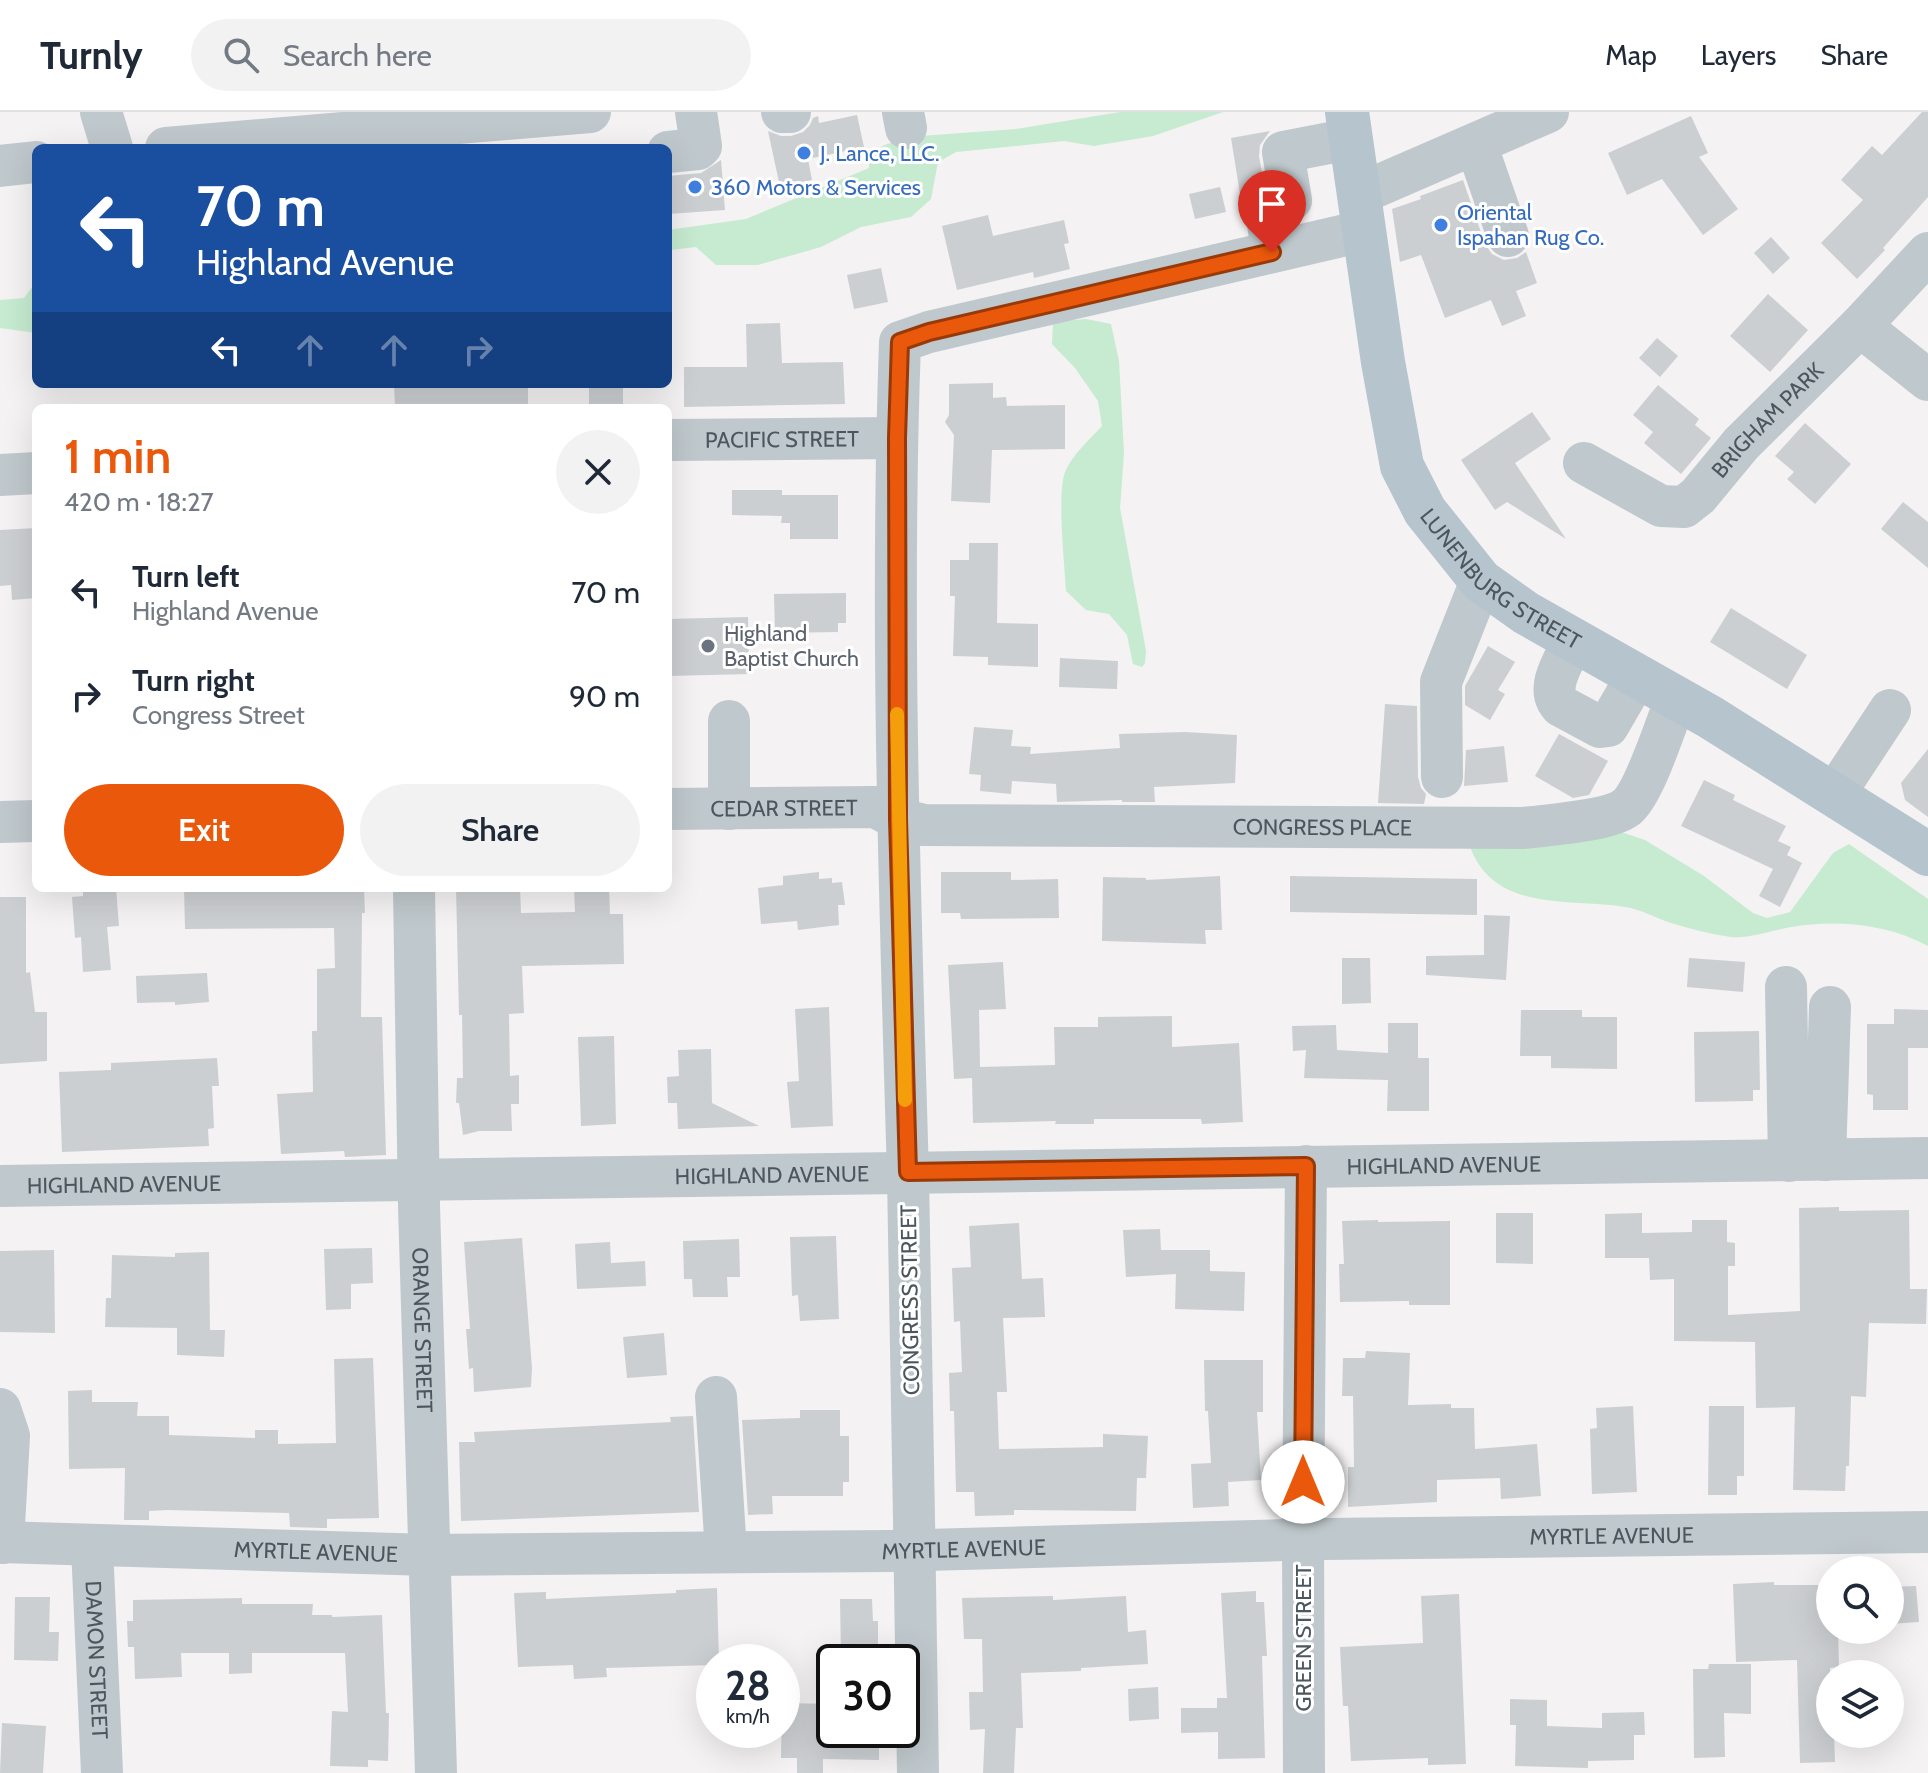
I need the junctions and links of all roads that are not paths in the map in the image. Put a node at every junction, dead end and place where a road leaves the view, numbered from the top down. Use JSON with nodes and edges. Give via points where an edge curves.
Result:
{"nodes":[{"id":1,"x":101,"y":112,"type":"edge"},
{"id":2,"x":696,"y":112,"type":"edge"},
{"id":3,"x":782,"y":112,"type":"edge"},
{"id":4,"x":790,"y":112,"type":"edge"},
{"id":5,"x":1548,"y":112,"type":"edge"},
{"id":6,"x":390,"y":120,"type":"edge"},
{"id":7,"x":556,"y":120,"type":"edge"},
{"id":8,"x":282,"y":125,"type":"edge"},
{"id":9,"x":1348,"y":125,"type":"edge"},
{"id":10,"x":111,"y":144,"type":"edge"},
{"id":11,"x":186,"y":144,"type":"edge"},
{"id":12,"x":584,"y":144,"type":"edge"},
{"id":13,"x":1476,"y":144,"type":"junction"},
{"id":14,"x":672,"y":152,"type":"edge"},
{"id":15,"x":32,"y":162,"type":"edge"},
{"id":16,"x":0,"y":166,"type":"edge"},
{"id":17,"x":1361,"y":213,"type":"junction"},
{"id":18,"x":1508,"y":236,"type":"dead end"},
{"id":19,"x":1272,"y":252,"type":"junction"},
{"id":20,"x":1928,"y":253,"type":"edge"},
{"id":21,"x":1860,"y":326,"type":"junction"},
{"id":22,"x":1928,"y":380,"type":"edge"},
{"id":23,"x":897,"y":438,"type":"junction"},
{"id":24,"x":672,"y":440,"type":"edge"},
{"id":25,"x":1584,"y":463,"type":"dead end"},
{"id":26,"x":32,"y":473,"type":"edge"},
{"id":27,"x":0,"y":475,"type":"edge"},
{"id":28,"x":1481,"y":581,"type":"junction"},
{"id":29,"x":1574,"y":640,"type":"junction"},
{"id":30,"x":1637,"y":676,"type":"junction"},
{"id":31,"x":1676,"y":699,"type":"junction"},
{"id":32,"x":1890,"y":710,"type":"dead end"},
{"id":33,"x":729,"y":721,"type":"dead end"},
{"id":34,"x":1442,"y":777,"type":"dead end"},
{"id":35,"x":1834,"y":795,"type":"junction"},
{"id":36,"x":672,"y":809,"type":"edge"},
{"id":37,"x":729,"y":809,"type":"junction"},
{"id":38,"x":898,"y":819,"type":"junction"},
{"id":39,"x":32,"y":821,"type":"edge"},
{"id":40,"x":0,"y":822,"type":"edge"},
{"id":41,"x":1928,"y":854,"type":"edge"},
{"id":42,"x":414,"y":892,"type":"edge"},
{"id":43,"x":1786,"y":987,"type":"dead end"},
{"id":44,"x":1830,"y":1007,"type":"dead end"},
{"id":45,"x":1928,"y":1158,"type":"edge"},
{"id":46,"x":1807,"y":1161,"type":"junction"},
{"id":47,"x":1306,"y":1166,"type":"junction"},
{"id":48,"x":908,"y":1172,"type":"junction"},
{"id":49,"x":418,"y":1182,"type":"junction"},
{"id":50,"x":0,"y":1186,"type":"edge"},
{"id":51,"x":716,"y":1397,"type":"dead end"},
{"id":52,"x":0,"y":1409,"type":"edge"},
{"id":53,"x":1928,"y":1532,"type":"edge"},
{"id":54,"x":1303,"y":1540,"type":"junction"},
{"id":55,"x":1,"y":1542,"type":"edge"},
{"id":56,"x":92,"y":1546,"type":"junction"},
{"id":57,"x":914,"y":1550,"type":"junction"},
{"id":58,"x":726,"y":1552,"type":"junction"},
{"id":59,"x":429,"y":1555,"type":"junction"},
{"id":60,"x":102,"y":1773,"type":"edge"},
{"id":61,"x":436,"y":1773,"type":"edge"},
{"id":62,"x":918,"y":1773,"type":"edge"},
{"id":63,"x":1304,"y":1773,"type":"edge"}],
"edges":[{"from":1,"to":10,"type":"street"},
{"from":2,"to":14,"type":"street","via":[[701,146]]},
{"from":3,"to":4,"type":"street"},
{"from":5,"to":13,"type":"street","name":"CONGRESS STREET"},
{"from":6,"to":7,"type":"street"},
{"from":6,"to":8,"type":"street"},
{"from":7,"to":12,"type":"street"},
{"from":8,"to":11,"type":"street"},
{"from":9,"to":17,"type":"main road","name":"LUNENBURG STREET"},
{"from":9,"to":19,"type":"street","via":[[1283,152],[1291,200],[1266,210]]},
{"from":13,"to":17,"type":"street","name":"CONGRESS STREET"},
{"from":13,"to":18,"type":"street"},
{"from":15,"to":16,"type":"street"},
{"from":17,"to":19,"type":"street","name":"CONGRESS STREET"},
{"from":17,"to":28,"type":"main road","name":"LUNENBURG STREET","via":[[1402,466],[1425,511]]},
{"from":19,"to":23,"type":"street","name":"CONGRESS STREET","via":[[900,342]]},
{"from":20,"to":21,"type":"street","name":"BRIGHAM PARK"},
{"from":21,"to":22,"type":"street"},
{"from":21,"to":25,"type":"street","name":"BRIGHAM PARK","via":[[1684,507],[1661,506]]},
{"from":23,"to":24,"type":"street","name":"PACIFIC STREET"},
{"from":23,"to":38,"type":"street","name":"CONGRESS STREET"},
{"from":26,"to":27,"type":"street"},
{"from":28,"to":29,"type":"main road","name":"LUNENBURG STREET"},
{"from":28,"to":34,"type":"street","via":[[1441,682]]},
{"from":29,"to":30,"type":"main road","name":"LUNENBURG STREET"},
{"from":29,"to":30,"type":"street","via":[[1553,689],[1561,706],[1600,727],[1608,726]]},
{"from":30,"to":31,"type":"main road","name":"LUNENBURG STREET"},
{"from":31,"to":35,"type":"main road","name":"LUNENBURG STREET"},
{"from":31,"to":38,"type":"street","name":"CONGRESS PLACE","via":[[1634,799],[1626,808],[1599,817],[1524,828],[924,825]]},
{"from":32,"to":35,"type":"street"},
{"from":33,"to":37,"type":"street"},
{"from":35,"to":41,"type":"main road","name":"LUNENBURG STREET"},
{"from":36,"to":37,"type":"street","name":"CEDAR STREET"},
{"from":37,"to":38,"type":"street","name":"CEDAR STREET","via":[[875,807]]},
{"from":38,"to":48,"type":"street","name":"CONGRESS STREET"},
{"from":39,"to":40,"type":"street"},
{"from":42,"to":49,"type":"street","name":"ORANGE STREET"},
{"from":43,"to":46,"type":"street"},
{"from":44,"to":46,"type":"street"},
{"from":45,"to":46,"type":"street","name":"HIGHLAND AVENUE"},
{"from":46,"to":47,"type":"street","name":"HIGHLAND AVENUE"},
{"from":47,"to":48,"type":"street","name":"HIGHLAND AVENUE"},
{"from":47,"to":54,"type":"street","name":"GREEN STREET"},
{"from":48,"to":49,"type":"street","name":"HIGHLAND AVENUE"},
{"from":48,"to":57,"type":"street","name":"CONGRESS STREET"},
{"from":49,"to":50,"type":"street","name":"HIGHLAND AVENUE"},
{"from":49,"to":59,"type":"street","name":"ORANGE STREET"},
{"from":51,"to":58,"type":"street"},
{"from":52,"to":55,"type":"street","via":[[9,1436]]},
{"from":53,"to":54,"type":"street","name":"MYRTLE AVENUE"},
{"from":54,"to":57,"type":"street","name":"MYRTLE AVENUE"},
{"from":54,"to":63,"type":"street","name":"GREEN STREET"},
{"from":55,"to":56,"type":"street","name":"MYRTLE AVENUE"},
{"from":56,"to":59,"type":"street","name":"MYRTLE AVENUE"},
{"from":56,"to":60,"type":"street","name":"DAMON STREET"},
{"from":57,"to":58,"type":"street","name":"MYRTLE AVENUE"},
{"from":57,"to":62,"type":"street","name":"CONGRESS STREET"},
{"from":58,"to":59,"type":"street","name":"MYRTLE AVENUE"},
{"from":59,"to":61,"type":"street","name":"ORANGE STREET"}]}
